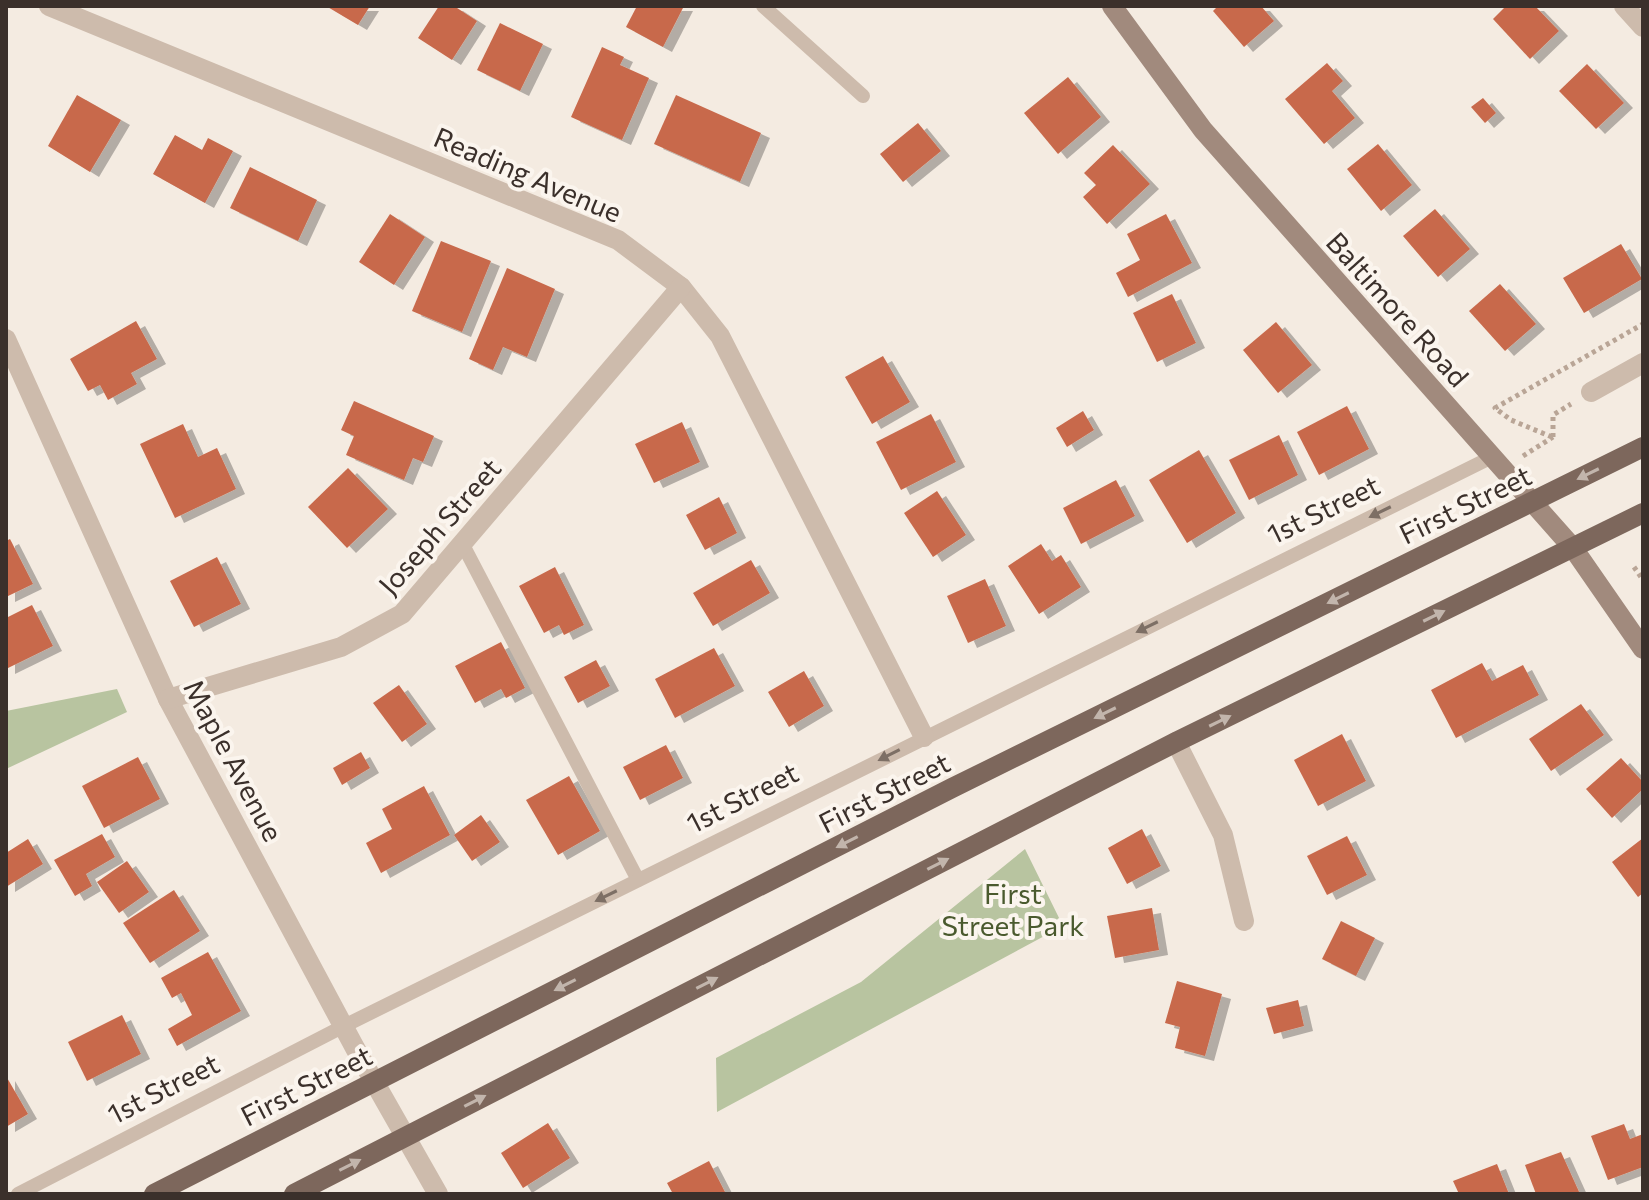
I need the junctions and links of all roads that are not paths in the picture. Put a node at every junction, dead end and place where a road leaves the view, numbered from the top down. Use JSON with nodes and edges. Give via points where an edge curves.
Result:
{"nodes":[{"id":1,"x":49,"y":6,"type":"edge"},
{"id":2,"x":763,"y":6,"type":"edge"},
{"id":3,"x":1112,"y":6,"type":"edge"},
{"id":4,"x":1629,"y":8,"type":"edge"},
{"id":5,"x":1643,"y":27,"type":"edge"},
{"id":6,"x":863,"y":96,"type":"dead end"},
{"id":7,"x":681,"y":287,"type":"junction"},
{"id":8,"x":6,"y":339,"type":"edge"},
{"id":9,"x":1643,"y":363,"type":"edge"},
{"id":10,"x":1591,"y":392,"type":"road end"},
{"id":11,"x":1643,"y":447,"type":"edge"},
{"id":12,"x":1494,"y":456,"type":"junction"},
{"id":13,"x":1533,"y":501,"type":"junction"},
{"id":14,"x":1643,"y":513,"type":"edge"},
{"id":15,"x":462,"y":543,"type":"junction"},
{"id":16,"x":1573,"y":548,"type":"junction"},
{"id":17,"x":1643,"y":649,"type":"edge"},
{"id":18,"x":168,"y":699,"type":"junction"},
{"id":19,"x":924,"y":737,"type":"junction"},
{"id":20,"x":1176,"y":742,"type":"junction"},
{"id":21,"x":638,"y":880,"type":"junction"},
{"id":22,"x":1244,"y":921,"type":"dead end"},
{"id":23,"x":344,"y":1026,"type":"junction"},
{"id":24,"x":374,"y":1082,"type":"junction"},
{"id":25,"x":406,"y":1137,"type":"junction"},
{"id":26,"x":18,"y":1194,"type":"edge"},
{"id":27,"x":154,"y":1194,"type":"edge"},
{"id":28,"x":294,"y":1194,"type":"edge"},
{"id":29,"x":438,"y":1194,"type":"edge"}],
"edges":[{"from":1,"to":7,"type":"street","name":"Reading Avenue","via":[[618,240]]},
{"from":2,"to":6,"type":"lane"},
{"from":3,"to":12,"type":"street","name":"Baltimore Road","via":[[1203,130]]},
{"from":4,"to":5,"type":"street"},
{"from":7,"to":15,"type":"street","name":"Joseph Street"},
{"from":7,"to":19,"type":"street","name":"Reading Avenue","via":[[720,336]]},
{"from":8,"to":18,"type":"street","name":"Maple Avenue"},
{"from":9,"to":10,"type":"street"},
{"from":11,"to":13,"type":"main road","name":"First Street","one_way":true},
{"from":12,"to":13,"type":"street","name":"Baltimore Road"},
{"from":12,"to":19,"type":"lane","name":"1st Street","one_way":true},
{"from":13,"to":16,"type":"street","name":"Baltimore Road"},
{"from":13,"to":24,"type":"main road","name":"First Street","one_way":true},
{"from":14,"to":16,"type":"main road"},
{"from":15,"to":18,"type":"street","name":"Joseph Street","via":[[402,614],[341,647]]},
{"from":15,"to":21,"type":"lane"},
{"from":16,"to":17,"type":"street","name":"Baltimore Road"},
{"from":20,"to":16,"type":"main road","one_way":true},
{"from":18,"to":23,"type":"street","name":"Maple Avenue"},
{"from":19,"to":21,"type":"lane","name":"1st Street","one_way":true},
{"from":20,"to":22,"type":"street","via":[[1223,835]]},
{"from":25,"to":20,"type":"main road","one_way":true},
{"from":21,"to":23,"type":"lane","name":"1st Street","one_way":true},
{"from":23,"to":24,"type":"street","name":"Maple Avenue"},
{"from":23,"to":26,"type":"lane","name":"1st Street"},
{"from":24,"to":25,"type":"street","name":"Maple Avenue"},
{"from":24,"to":27,"type":"main road","name":"First Street"},
{"from":28,"to":25,"type":"main road","one_way":true},
{"from":25,"to":29,"type":"street","name":"Maple Avenue"}]}
